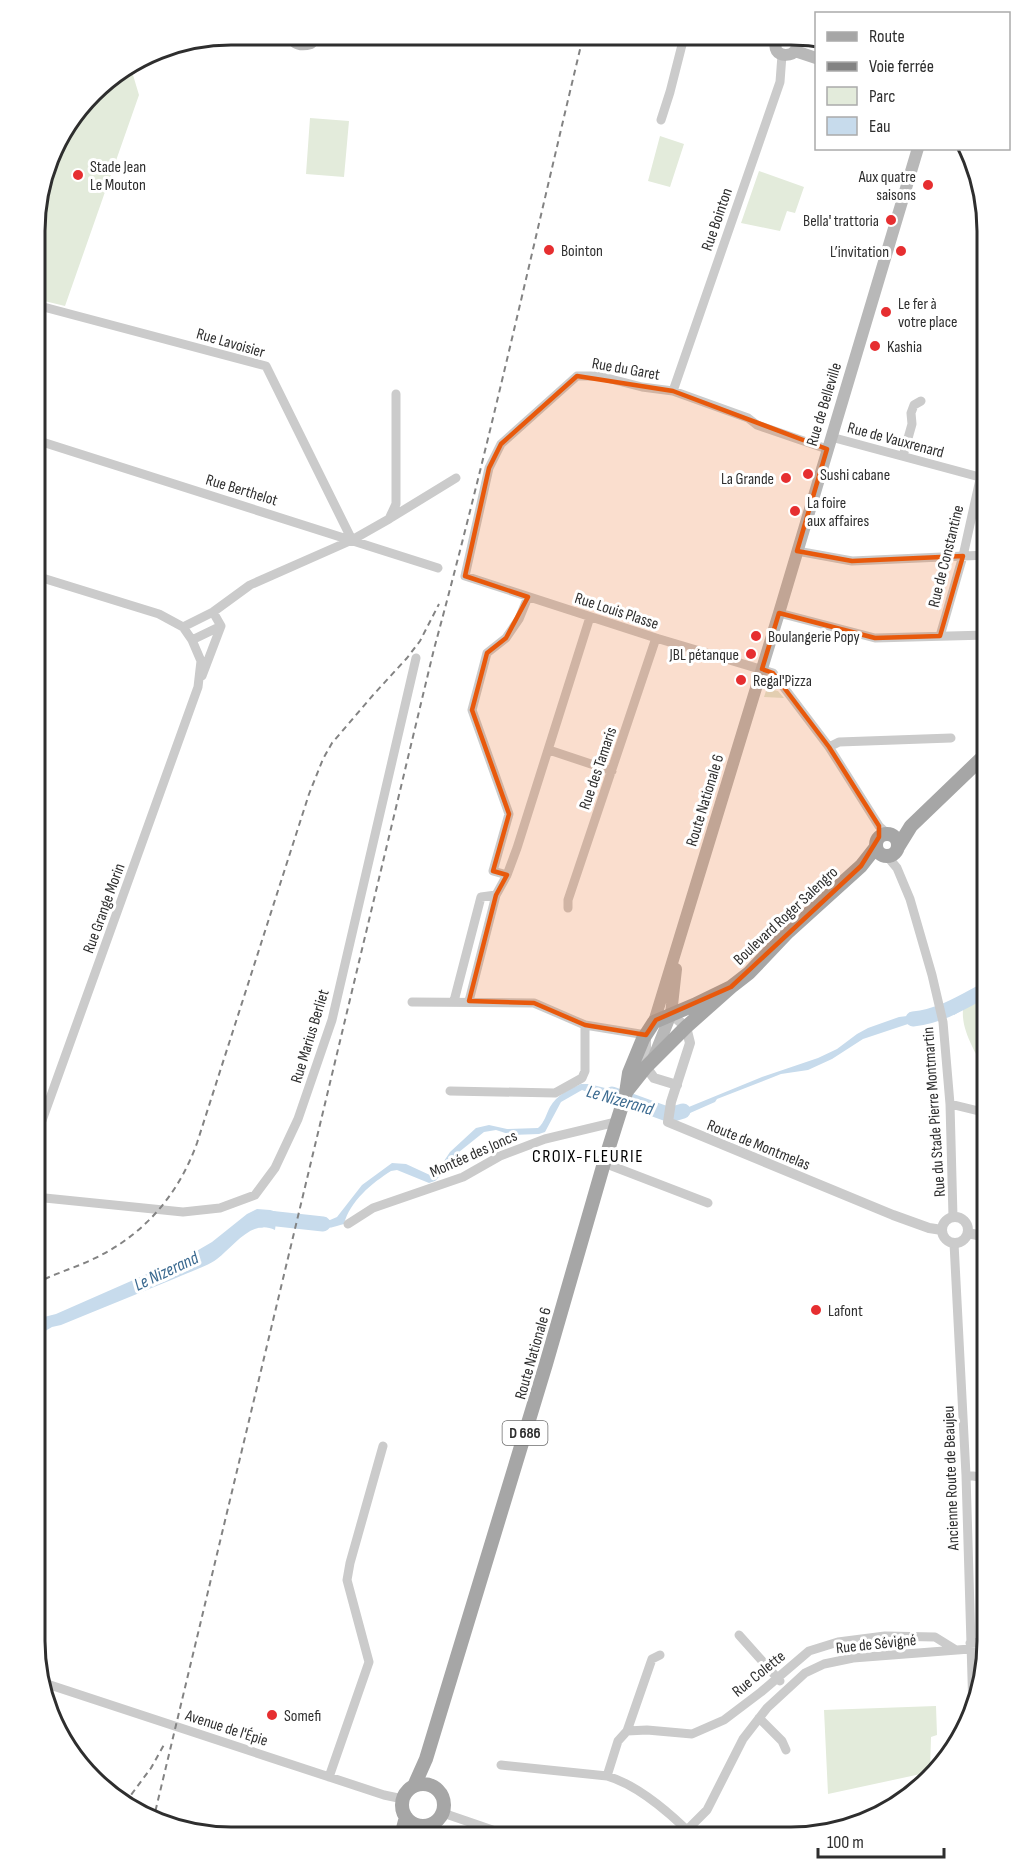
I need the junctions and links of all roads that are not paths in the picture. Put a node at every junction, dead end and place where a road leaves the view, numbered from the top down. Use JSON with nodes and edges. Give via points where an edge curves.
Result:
{"nodes":[{"id":1,"x":682,"y":45,"type":"edge"},
{"id":2,"x":778,"y":45,"type":"edge"},
{"id":3,"x":795,"y":45,"type":"edge"},
{"id":4,"x":796,"y":45,"type":"edge"},
{"id":5,"x":815,"y":53,"type":"edge"},
{"id":6,"x":782,"y":55,"type":"junction"},
{"id":7,"x":815,"y":57,"type":"edge"},
{"id":8,"x":661,"y":120,"type":"dead end"},
{"id":9,"x":917,"y":150,"type":"edge"},
{"id":10,"x":45,"y":307,"type":"edge"},
{"id":11,"x":673,"y":391,"type":"junction"},
{"id":12,"x":396,"y":394,"type":"dead end"},
{"id":13,"x":921,"y":401,"type":"dead end"},
{"id":14,"x":829,"y":443,"type":"junction"},
{"id":15,"x":45,"y":444,"type":"edge"},
{"id":16,"x":903,"y":456,"type":"junction"},
{"id":17,"x":977,"y":476,"type":"edge"},
{"id":18,"x":456,"y":478,"type":"dead end"},
{"id":19,"x":977,"y":504,"type":"edge"},
{"id":20,"x":389,"y":519,"type":"junction"},
{"id":21,"x":352,"y":540,"type":"junction"},
{"id":22,"x":797,"y":551,"type":"junction"},
{"id":23,"x":977,"y":555,"type":"edge"},
{"id":24,"x":963,"y":556,"type":"junction"},
{"id":25,"x":438,"y":568,"type":"dead end"},
{"id":26,"x":465,"y":576,"type":"joint"},
{"id":27,"x":45,"y":579,"type":"edge"},
{"id":28,"x":528,"y":597,"type":"junction"},
{"id":29,"x":213,"y":612,"type":"junction"},
{"id":30,"x":779,"y":613,"type":"junction"},
{"id":31,"x":590,"y":617,"type":"junction"},
{"id":32,"x":221,"y":626,"type":"junction"},
{"id":33,"x":183,"y":627,"type":"junction"},
{"id":34,"x":977,"y":635,"type":"edge"},
{"id":35,"x":940,"y":636,"type":"junction"},
{"id":36,"x":656,"y":638,"type":"junction"},
{"id":37,"x":192,"y":640,"type":"junction"},
{"id":38,"x":416,"y":658,"type":"dead end"},
{"id":39,"x":762,"y":669,"type":"junction"},
{"id":40,"x":198,"y":687,"type":"junction"},
{"id":41,"x":951,"y":738,"type":"dead end"},
{"id":42,"x":829,"y":747,"type":"junction"},
{"id":43,"x":549,"y":750,"type":"junction"},
{"id":44,"x":977,"y":763,"type":"edge"},
{"id":45,"x":612,"y":771,"type":"junction"},
{"id":46,"x":886,"y":843,"type":"junction"},
{"id":47,"x":507,"y":875,"type":"junction"},
{"id":48,"x":496,"y":895,"type":"junction"},
{"id":49,"x":568,"y":908,"type":"dead end"},
{"id":50,"x":679,"y":941,"type":"junction"},
{"id":51,"x":731,"y":987,"type":"junction"},
{"id":52,"x":454,"y":1001,"type":"junction"},
{"id":53,"x":469,"y":1001,"type":"junction"},
{"id":54,"x":412,"y":1002,"type":"dead end"},
{"id":55,"x":671,"y":1014,"type":"junction"},
{"id":56,"x":654,"y":1022,"type":"junction"},
{"id":57,"x":585,"y":1025,"type":"junction"},
{"id":58,"x":686,"y":1027,"type":"junction"},
{"id":59,"x":646,"y":1035,"type":"junction"},
{"id":60,"x":650,"y":1064,"type":"junction"},
{"id":61,"x":677,"y":1085,"type":"junction"},
{"id":62,"x":450,"y":1091,"type":"dead end"},
{"id":63,"x":626,"y":1093,"type":"junction"},
{"id":64,"x":950,"y":1104,"type":"junction"},
{"id":65,"x":977,"y":1111,"type":"edge"},
{"id":66,"x":45,"y":1112,"type":"edge"},
{"id":67,"x":616,"y":1122,"type":"junction"},
{"id":68,"x":604,"y":1162,"type":"junction"},
{"id":69,"x":45,"y":1198,"type":"edge"},
{"id":70,"x":708,"y":1203,"type":"dead end"},
{"id":71,"x":953,"y":1217,"type":"junction"},
{"id":72,"x":348,"y":1224,"type":"dead end"},
{"id":73,"x":942,"y":1230,"type":"junction"},
{"id":74,"x":968,"y":1233,"type":"junction"},
{"id":75,"x":977,"y":1235,"type":"edge"},
{"id":76,"x":954,"y":1243,"type":"junction"},
{"id":77,"x":383,"y":1446,"type":"dead end"},
{"id":78,"x":966,"y":1474,"type":"junction"},
{"id":79,"x":977,"y":1476,"type":"edge"},
{"id":80,"x":739,"y":1635,"type":"dead end"},
{"id":81,"x":977,"y":1644,"type":"edge"},
{"id":82,"x":970,"y":1646,"type":"junction"},
{"id":83,"x":956,"y":1650,"type":"junction"},
{"id":84,"x":660,"y":1655,"type":"dead end"},
{"id":85,"x":777,"y":1678,"type":"junction"},
{"id":86,"x":972,"y":1681,"type":"edge"},
{"id":87,"x":51,"y":1685,"type":"edge"},
{"id":88,"x":787,"y":1689,"type":"junction"},
{"id":89,"x":759,"y":1718,"type":"junction"},
{"id":90,"x":627,"y":1731,"type":"junction"},
{"id":91,"x":786,"y":1750,"type":"dead end"},
{"id":92,"x":426,"y":1759,"type":"junction"},
{"id":93,"x":501,"y":1765,"type":"dead end"},
{"id":94,"x":607,"y":1776,"type":"junction"},
{"id":95,"x":329,"y":1777,"type":"junction"},
{"id":96,"x":414,"y":1786,"type":"junction"},
{"id":97,"x":432,"y":1786,"type":"junction"},
{"id":98,"x":403,"y":1798,"type":"junction"},
{"id":99,"x":443,"y":1813,"type":"junction"},
{"id":100,"x":411,"y":1821,"type":"junction"},
{"id":101,"x":407,"y":1827,"type":"edge"},
{"id":102,"x":409,"y":1827,"type":"edge"},
{"id":103,"x":484,"y":1827,"type":"edge"},
{"id":104,"x":684,"y":1827,"type":"edge"},
{"id":105,"x":690,"y":1827,"type":"edge"}],
"edges":[{"from":1,"to":8,"type":"street"},
{"from":2,"to":6,"type":"main road"},
{"from":3,"to":6,"type":"main road","via":[[789,55]]},
{"from":3,"to":7,"type":"main road"},
{"from":4,"to":5,"type":"main road"},
{"from":6,"to":11,"type":"street","name":"Rue Bointon","via":[[780,82]]},
{"from":9,"to":14,"type":"main road","name":"Rue de Belleville","number":"D 686"},
{"from":10,"to":21,"type":"street","name":"Rue Lavoisier","via":[[266,366]]},
{"from":11,"to":14,"type":"street","name":"Rue du Garet","via":[[748,418],[757,425]]},
{"from":11,"to":26,"type":"street","name":"Rue du Garet","via":[[599,376],[577,376],[501,444],[489,468]]},
{"from":12,"to":20,"type":"street","via":[[396,504]]},
{"from":13,"to":16,"type":"street","via":[[911,413]]},
{"from":14,"to":16,"type":"street","name":"Rue de Vauxrenard"},
{"from":14,"to":22,"type":"main road","name":"Rue de Belleville","number":"D 686"},
{"from":15,"to":21,"type":"street","name":"Rue Berthelot"},
{"from":16,"to":17,"type":"street","name":"Rue de Vauxrenard"},
{"from":18,"to":20,"type":"street"},
{"from":19,"to":24,"type":"street","name":"Rue de Constantine"},
{"from":20,"to":21,"type":"street"},
{"from":21,"to":25,"type":"street","name":"Rue Berthelot"},
{"from":21,"to":29,"type":"street","via":[[250,585]]},
{"from":22,"to":24,"type":"street","via":[[852,561]]},
{"from":22,"to":30,"type":"main road","name":"Rue de Belleville","number":"D 686"},
{"from":23,"to":24,"type":"street"},
{"from":24,"to":35,"type":"street","name":"Rue de Constantine"},
{"from":26,"to":28,"type":"street","name":"Rue Louis Plasse"},
{"from":27,"to":33,"type":"street","via":[[159,614]]},
{"from":28,"to":31,"type":"street","name":"Rue Louis Plasse"},
{"from":28,"to":47,"type":"street","via":[[506,638],[487,653],[472,710],[509,814],[493,871]]},
{"from":29,"to":32,"type":"street"},
{"from":29,"to":33,"type":"street"},
{"from":30,"to":35,"type":"street","via":[[875,638]]},
{"from":30,"to":39,"type":"main road","name":"Rue de Belleville","number":"D 686"},
{"from":31,"to":36,"type":"street","name":"Rue Louis Plasse"},
{"from":31,"to":43,"type":"street"},
{"from":32,"to":37,"type":"street"},
{"from":32,"to":40,"type":"street","name":"Rue Grange Morin"},
{"from":33,"to":37,"type":"street","name":"Rue Grange Morin"},
{"from":34,"to":35,"type":"street"},
{"from":36,"to":39,"type":"street","name":"Rue Louis Plasse"},
{"from":36,"to":45,"type":"street","name":"Rue des Tamaris"},
{"from":37,"to":40,"type":"street","name":"Rue Grange Morin","via":[[201,661]]},
{"from":38,"to":69,"type":"street","name":"Rue Marius Berliet","via":[[332,1020],[298,1119],[275,1168],[255,1195],[220,1208],[183,1212]]},
{"from":39,"to":42,"type":"street","name":"Rue du Stade Pierre Montmartin","via":[[773,672]]},
{"from":39,"to":50,"type":"main road","name":"Route Nationale 6","number":"D 686"},
{"from":40,"to":66,"type":"street","name":"Rue Grange Morin"},
{"from":41,"to":42,"type":"street","via":[[839,742]]},
{"from":42,"to":46,"type":"street","name":"Rue du Stade Pierre Montmartin"},
{"from":43,"to":45,"type":"street"},
{"from":43,"to":47,"type":"street"},
{"from":44,"to":46,"type":"main road","name":"Boulevard Roger Salengro","via":[[911,826]]},
{"from":45,"to":49,"type":"street","name":"Rue des Tamaris"},
{"from":46,"to":51,"type":"main road","name":"Boulevard Roger Salengro"},
{"from":46,"to":64,"type":"street","name":"Rue du Stade Pierre Montmartin","via":[[910,899],[939,1002]]},
{"from":47,"to":48,"type":"street"},
{"from":48,"to":52,"type":"street","via":[[481,897]]},
{"from":48,"to":53,"type":"street"},
{"from":50,"to":55,"type":"main road","name":"Route Nationale 6","number":"D 686"},
{"from":50,"to":56,"type":"main road","name":"Route Nationale 6","number":"D 686"},
{"from":51,"to":55,"type":"main road","name":"Boulevard Roger Salengro"},
{"from":51,"to":58,"type":"main road","name":"Boulevard Roger Salengro"},
{"from":52,"to":53,"type":"street"},
{"from":52,"to":54,"type":"street"},
{"from":53,"to":57,"type":"street","via":[[534,1003]]},
{"from":55,"to":56,"type":"main road","name":"Boulevard Roger Salengro"},
{"from":55,"to":58,"type":"street"},
{"from":55,"to":60,"type":"main road","name":"Route Nationale 6","number":"D 686"},
{"from":56,"to":59,"type":"main road","name":"Route Nationale 6","number":"D 686"},
{"from":57,"to":59,"type":"street"},
{"from":57,"to":62,"type":"street","via":[[582,1078],[555,1093]]},
{"from":58,"to":60,"type":"main road","name":"Boulevard Roger Salengro"},
{"from":58,"to":61,"type":"street","name":"Route de Montmelas","via":[[690,1043]]},
{"from":59,"to":60,"type":"street"},
{"from":59,"to":63,"type":"main road","name":"Route Nationale 6","number":"D 686","via":[[629,1073]]},
{"from":60,"to":61,"type":"street","via":[[654,1078]]},
{"from":60,"to":63,"type":"main road","name":"Route Nationale 6","number":"D 686"},
{"from":61,"to":73,"type":"street","name":"Route de Montmelas","via":[[668,1122],[893,1215]]},
{"from":63,"to":67,"type":"main road","name":"Route Nationale 6","number":"D 686"},
{"from":64,"to":65,"type":"street"},
{"from":64,"to":71,"type":"street","name":"Rue du Stade Pierre Montmartin"},
{"from":67,"to":68,"type":"main road","name":"Route Nationale 6","number":"D 686"},
{"from":67,"to":72,"type":"street","name":"Montée des Joncs","via":[[545,1139],[500,1156],[463,1177],[373,1208]]},
{"from":68,"to":70,"type":"street"},
{"from":68,"to":92,"type":"main road","name":"Route Nationale 6","number":"D 686"},
{"from":71,"to":73,"type":"street","via":[[945,1221]]},
{"from":71,"to":74,"type":"street","via":[[966,1222]]},
{"from":73,"to":76,"type":"street","via":[[945,1238]]},
{"from":74,"to":75,"type":"street"},
{"from":74,"to":76,"type":"street","via":[[963,1241]]},
{"from":76,"to":78,"type":"street","name":"Ancienne Route de Beaujeu"},
{"from":77,"to":95,"type":"street","via":[[347,1580],[369,1662]]},
{"from":78,"to":79,"type":"street"},
{"from":78,"to":82,"type":"street","name":"Ancienne Route de Beaujeu"},
{"from":80,"to":85,"type":"street"},
{"from":81,"to":82,"type":"street","name":"Rue de Sévigné"},
{"from":82,"to":83,"type":"street","name":"Rue de Sévigné"},
{"from":82,"to":86,"type":"street","name":"Ancienne Route de Beaujeu"},
{"from":83,"to":85,"type":"street","name":"Rue Colette","via":[[935,1636],[885,1636],[838,1642],[809,1651]]},
{"from":83,"to":88,"type":"street","name":"Rue de Sévigné","via":[[824,1664],[805,1673]]},
{"from":84,"to":90,"type":"street","via":[[652,1659]]},
{"from":85,"to":88,"type":"street"},
{"from":85,"to":90,"type":"street","name":"Rue Colette","via":[[723,1720],[692,1734]]},
{"from":87,"to":95,"type":"street","name":"Avenue de l'Épie"},
{"from":88,"to":89,"type":"street","name":"Rue de Sévigné"},
{"from":89,"to":91,"type":"street"},
{"from":89,"to":105,"type":"street","name":"Rue de Sévigné","via":[[742,1739],[708,1809]]},
{"from":90,"to":94,"type":"street","via":[[618,1741]]},
{"from":92,"to":96,"type":"main road","name":"Route Nationale 6","number":"D 686"},
{"from":92,"to":97,"type":"main road","name":"Route Nationale 6"},
{"from":93,"to":94,"type":"street"},
{"from":94,"to":104,"type":"street","via":[[621,1780]]},
{"from":95,"to":98,"type":"street","name":"Avenue de l'Épie"},
{"from":96,"to":97,"type":"main road"},
{"from":96,"to":98,"type":"main road"},
{"from":97,"to":99,"type":"main road","via":[[441,1794]]},
{"from":98,"to":100,"type":"main road","via":[[402,1805]]},
{"from":99,"to":100,"type":"main road","via":[[429,1825]]},
{"from":99,"to":103,"type":"street"},
{"from":100,"to":101,"type":"main road"},
{"from":100,"to":102,"type":"main road"}]}
